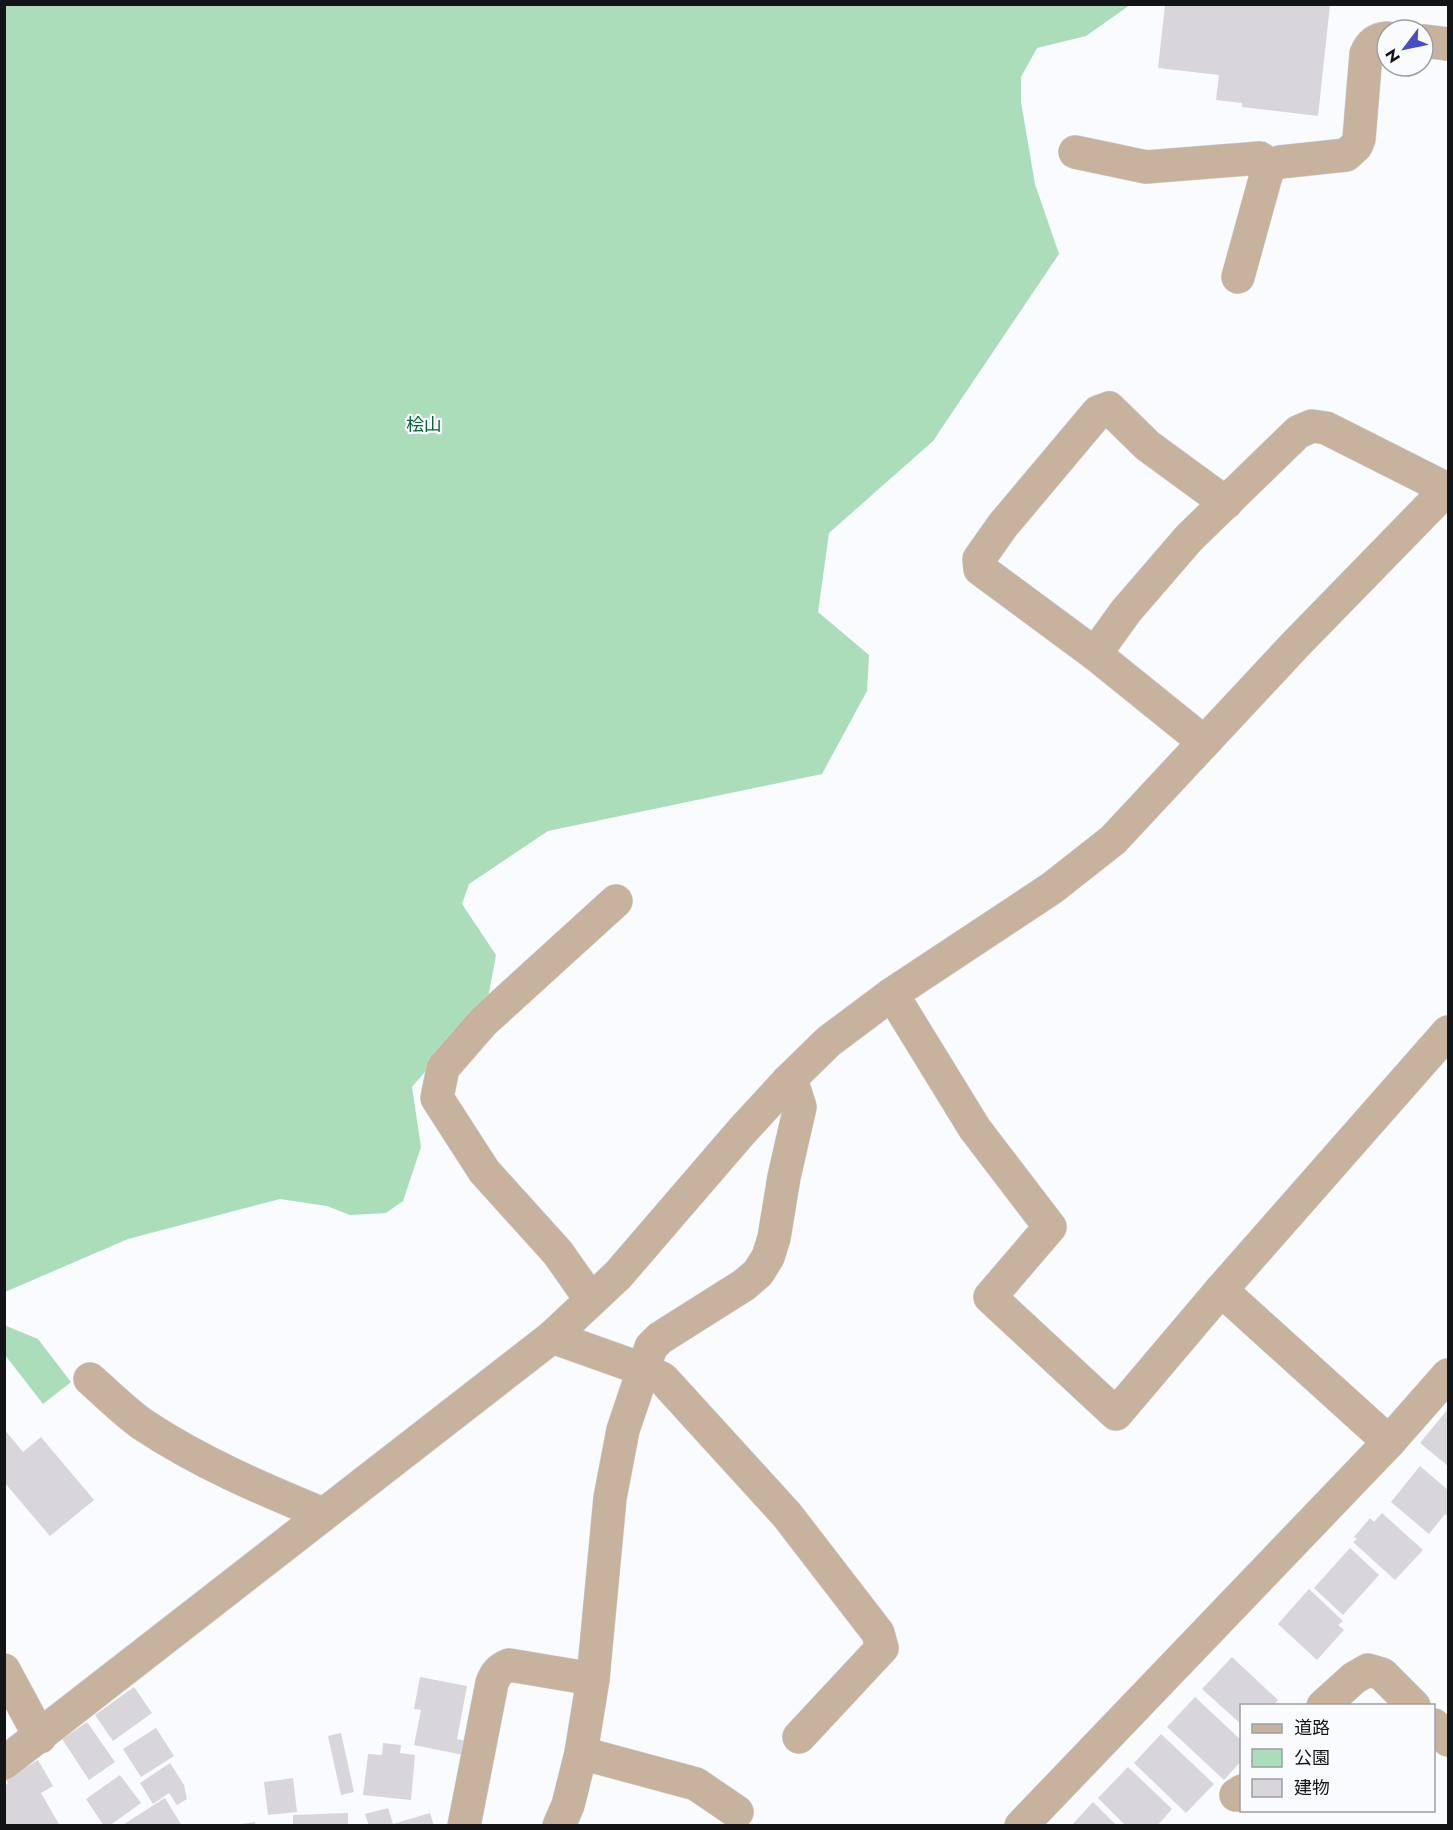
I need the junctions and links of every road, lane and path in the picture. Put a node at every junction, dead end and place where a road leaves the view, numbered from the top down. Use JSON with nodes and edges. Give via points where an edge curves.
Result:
{"nodes":[{"id":1,"x":1375,"y":41,"type":"edge"},
{"id":2,"x":1075,"y":152,"type":"dead end"},
{"id":3,"x":1271,"y":166,"type":"junction"},
{"id":4,"x":1238,"y":277,"type":"dead end"},
{"id":5,"x":1448,"y":489,"type":"edge"},
{"id":6,"x":1226,"y":503,"type":"junction"},
{"id":7,"x":1095,"y":654,"type":"junction"},
{"id":8,"x":1204,"y":742,"type":"junction"},
{"id":9,"x":616,"y":902,"type":"dead end"},
{"id":10,"x":892,"y":994,"type":"junction"},
{"id":11,"x":1449,"y":1032,"type":"edge"},
{"id":12,"x":788,"y":1081,"type":"junction"},
{"id":13,"x":1221,"y":1290,"type":"junction"},
{"id":14,"x":591,"y":1300,"type":"junction"},
{"id":15,"x":552,"y":1337,"type":"junction"},
{"id":16,"x":642,"y":1369,"type":"junction"},
{"id":17,"x":1449,"y":1375,"type":"edge"},
{"id":18,"x":90,"y":1379,"type":"dead end"},
{"id":19,"x":1389,"y":1442,"type":"junction"},
{"id":20,"x":323,"y":1514,"type":"junction"},
{"id":21,"x":4,"y":1670,"type":"edge"},
{"id":22,"x":593,"y":1679,"type":"junction"},
{"id":23,"x":1325,"y":1704,"type":"edge"},
{"id":24,"x":1412,"y":1704,"type":"edge"},
{"id":25,"x":1435,"y":1726,"type":"edge"},
{"id":26,"x":40,"y":1737,"type":"junction"},
{"id":27,"x":799,"y":1737,"type":"dead end"},
{"id":28,"x":1449,"y":1740,"type":"edge"},
{"id":29,"x":581,"y":1753,"type":"junction"},
{"id":30,"x":4,"y":1763,"type":"edge"},
{"id":31,"x":737,"y":1812,"type":"dead end"},
{"id":32,"x":464,"y":1826,"type":"edge"},
{"id":33,"x":559,"y":1826,"type":"edge"},
{"id":34,"x":1021,"y":1826,"type":"edge"}],
"edges":[{"from":1,"to":3,"type":"street","via":[[1366,54],[1359,139],[1351,151]]},
{"from":2,"to":3,"type":"street","via":[[1146,167],[1260,158]]},
{"from":3,"to":4,"type":"street","via":[[1265,175]]},
{"from":5,"to":6,"type":"street","via":[[1336,432],[1312,426],[1298,432]]},
{"from":5,"to":8,"type":"street"},
{"from":6,"to":7,"type":"street","via":[[1189,538]]},
{"from":6,"to":7,"type":"street","via":[[1148,446],[1109,408],[1098,412],[979,559],[980,568]]},
{"from":7,"to":8,"type":"street"},
{"from":8,"to":10,"type":"street","via":[[1113,840],[1076,871]]},
{"from":9,"to":14,"type":"street","via":[[483,1022],[443,1068],[437,1098],[484,1171],[558,1253]]},
{"from":10,"to":12,"type":"street","via":[[829,1041]]},
{"from":10,"to":13,"type":"street","via":[[975,1129],[1050,1227],[990,1297],[1116,1414]]},
{"from":11,"to":13,"type":"street"},
{"from":12,"to":14,"type":"street","via":[[618,1275]]},
{"from":12,"to":16,"type":"street","via":[[800,1107],[768,1257],[758,1274],[744,1285],[660,1338],[651,1347]]},
{"from":13,"to":19,"type":"street"},
{"from":14,"to":15,"type":"street"},
{"from":15,"to":16,"type":"street"},
{"from":15,"to":20,"type":"street"},
{"from":16,"to":22,"type":"street","via":[[622,1430],[610,1498]]},
{"from":16,"to":27,"type":"street","via":[[663,1379],[787,1515],[878,1633],[882,1648]]},
{"from":17,"to":19,"type":"street"},
{"from":18,"to":20,"type":"street","via":[[140,1422],[188,1452]]},
{"from":19,"to":34,"type":"street"},
{"from":20,"to":26,"type":"street"},
{"from":21,"to":26,"type":"street"},
{"from":22,"to":29,"type":"street"},
{"from":22,"to":32,"type":"street","via":[[509,1665],[500,1668],[492,1683]]},
{"from":23,"to":24,"type":"street","via":[[1368,1670],[1383,1674]]},
{"from":25,"to":28,"type":"street"},
{"from":26,"to":30,"type":"street"},
{"from":29,"to":31,"type":"street","via":[[696,1784]]},
{"from":29,"to":33,"type":"street"}]}
